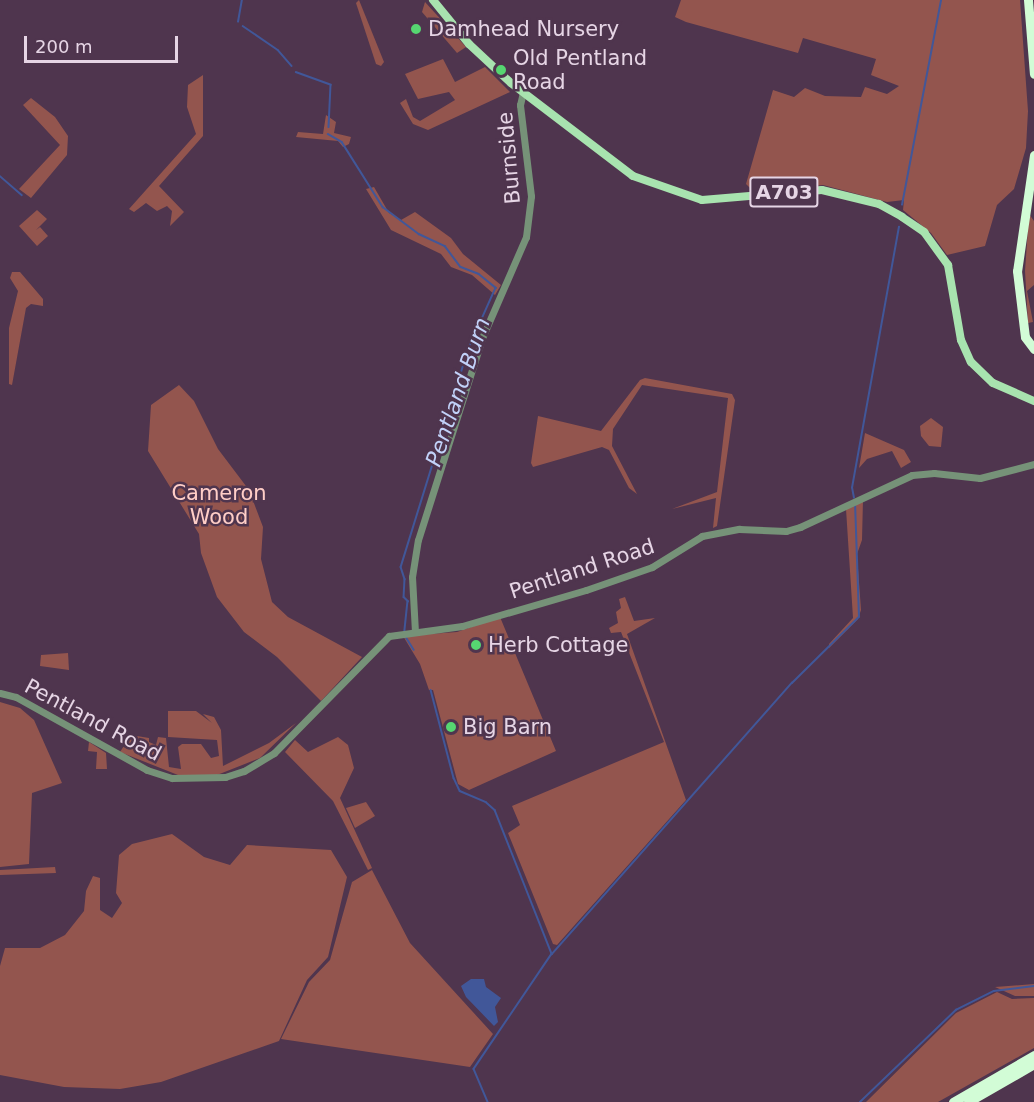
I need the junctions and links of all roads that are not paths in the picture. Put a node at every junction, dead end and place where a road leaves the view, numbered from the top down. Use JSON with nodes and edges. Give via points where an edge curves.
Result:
{"nodes":[{"id":1,"x":433,"y":0,"type":"edge"},
{"id":2,"x":1028,"y":0,"type":"edge"},
{"id":3,"x":1034,"y":74,"type":"edge"},
{"id":4,"x":523,"y":92,"type":"junction"},
{"id":5,"x":1034,"y":155,"type":"edge"},
{"id":6,"x":1034,"y":349,"type":"edge"},
{"id":7,"x":1034,"y":401,"type":"edge"},
{"id":8,"x":1034,"y":464,"type":"edge"},
{"id":9,"x":408,"y":632,"type":"junction"},
{"id":10,"x":0,"y":693,"type":"edge"},
{"id":11,"x":1034,"y":1055,"type":"edge"},
{"id":12,"x":1034,"y":1064,"type":"edge"},
{"id":13,"x":953,"y":1102,"type":"edge"},
{"id":14,"x":968,"y":1102,"type":"edge"}],
"edges":[{"from":1,"to":4,"type":"main road","number":"A703","via":[[470,44]]},
{"from":2,"to":3,"type":"highway"},
{"from":4,"to":7,"type":"main road","number":"A703","via":[[615,165],[679,195],[736,200],[822,190],[879,204],[902,217],[924,232],[948,266],[961,340],[971,362],[993,383]]},
{"from":4,"to":9,"type":"street","name":"Burnside","via":[[520,105],[531,196],[528,226],[518,262],[482,338],[418,540]]},
{"from":5,"to":6,"type":"highway","via":[[1017,271],[1025,337]]},
{"from":8,"to":9,"type":"street","name":"Pentland Road","via":[[980,478],[922,472],[801,527],[786,531],[739,529],[702,536],[652,567],[586,590],[462,626]]},
{"from":9,"to":10,"type":"street","name":"Pentland Road","via":[[379,643],[274,753],[244,771],[210,780],[172,778],[147,770],[16,697]]},
{"from":11,"to":13,"type":"highway"},
{"from":12,"to":14,"type":"highway"}]}
